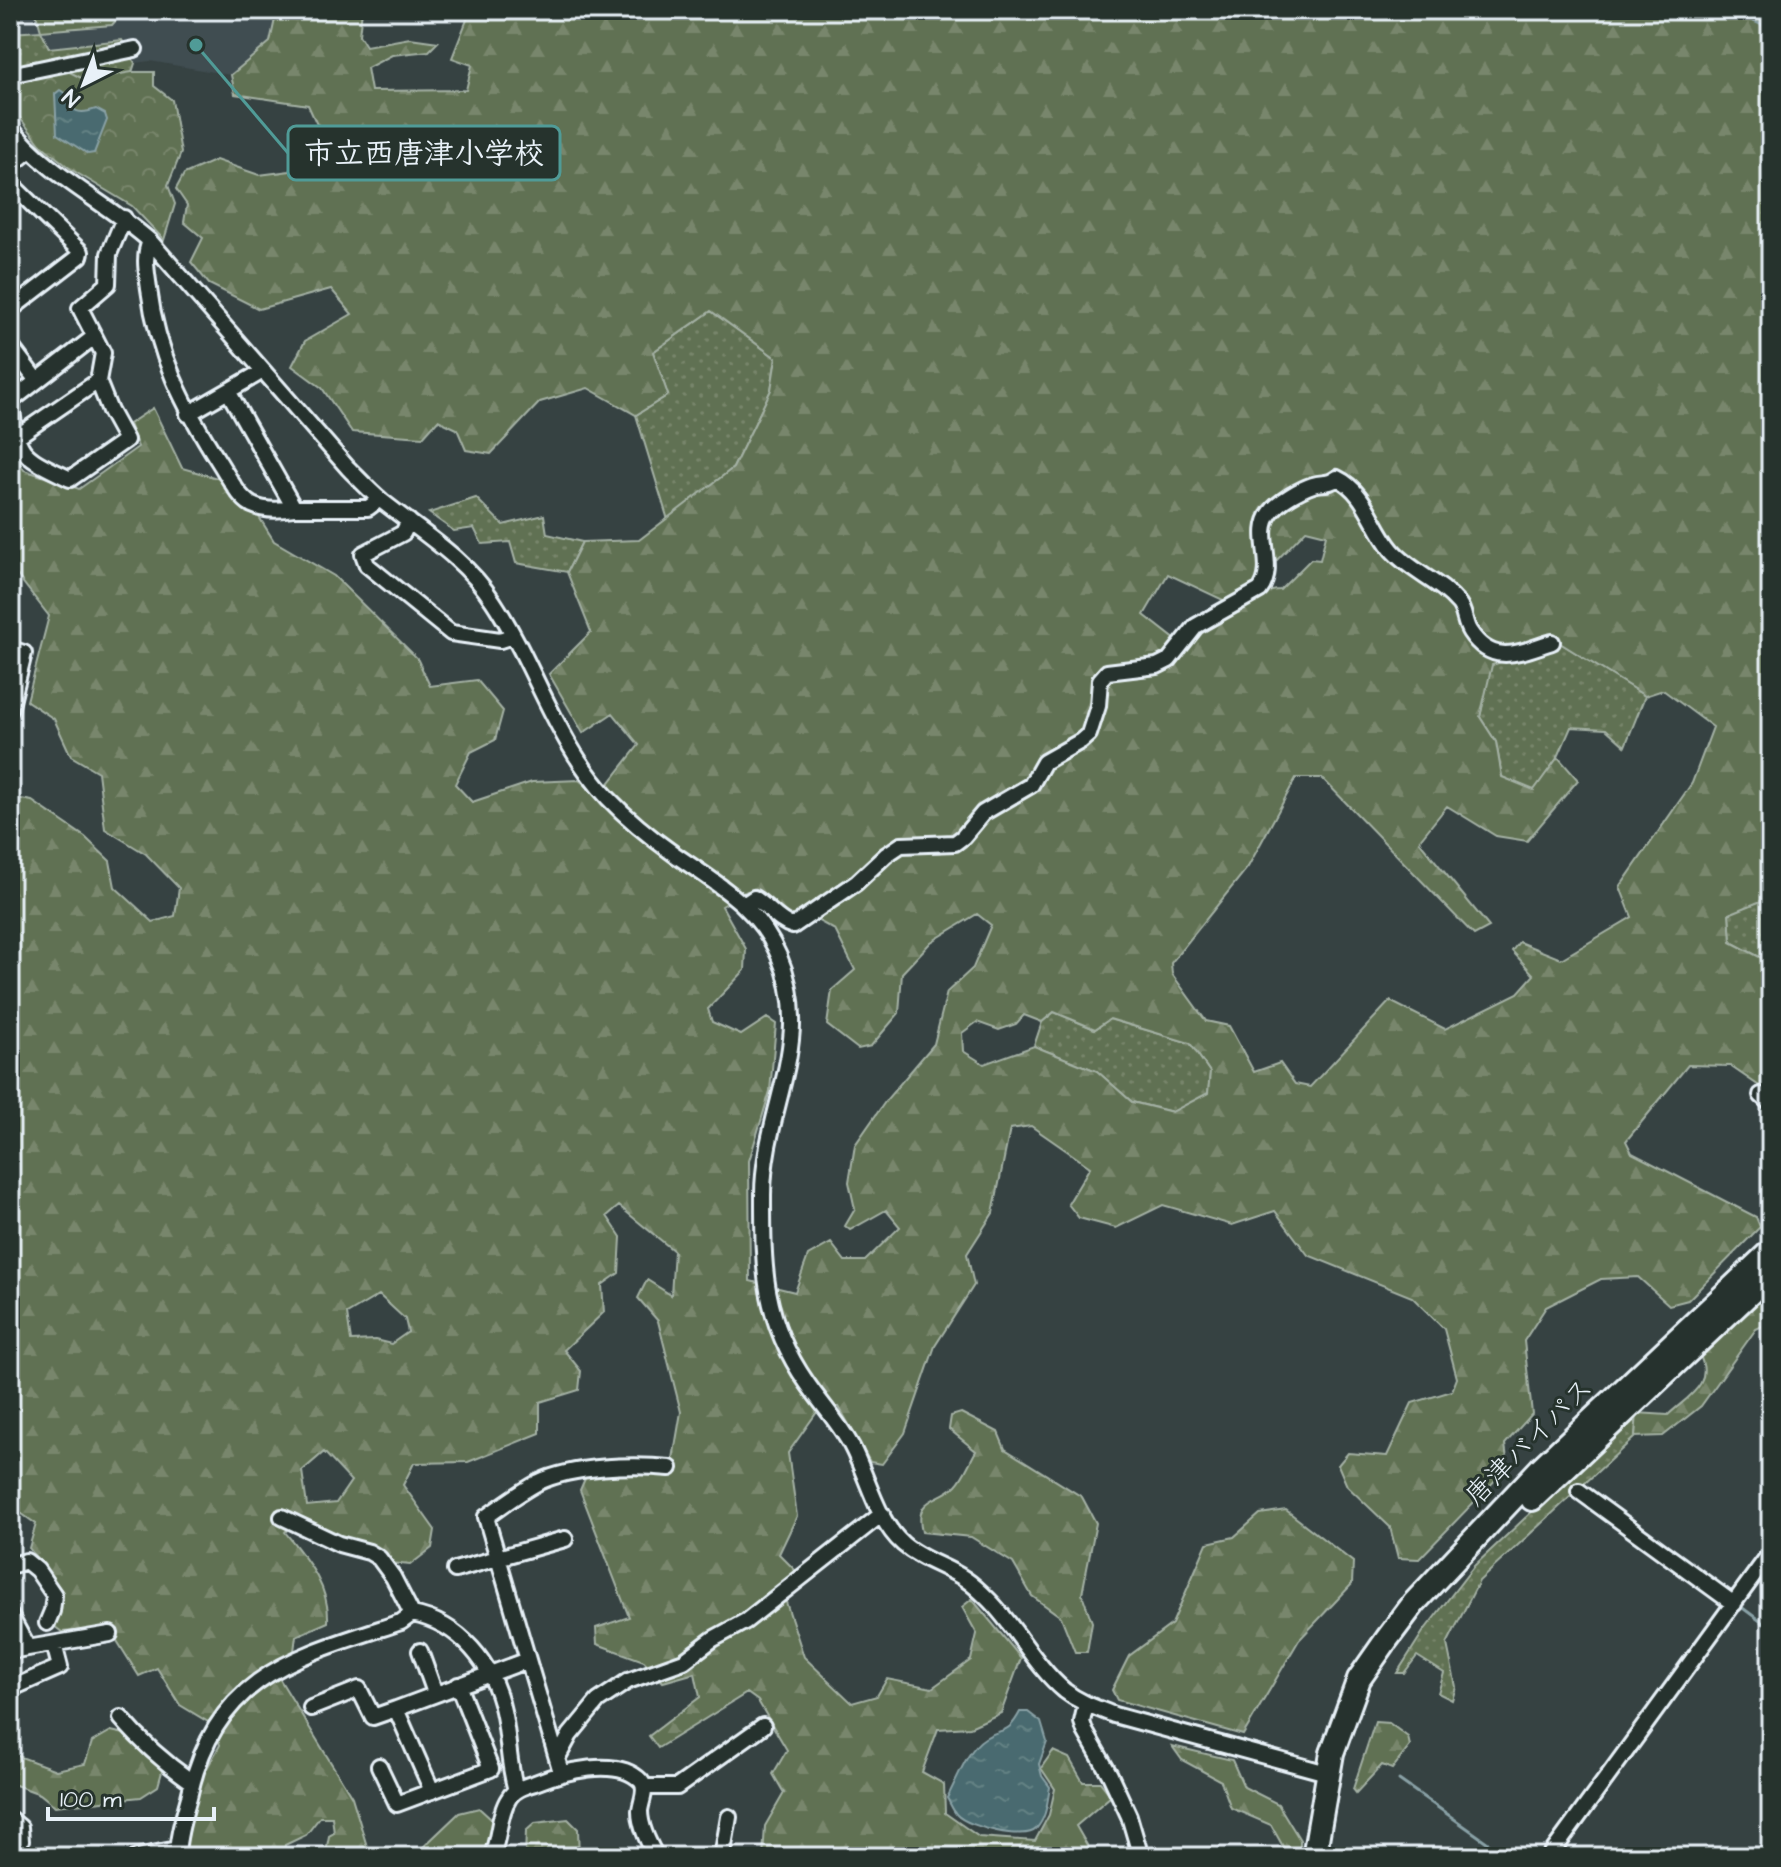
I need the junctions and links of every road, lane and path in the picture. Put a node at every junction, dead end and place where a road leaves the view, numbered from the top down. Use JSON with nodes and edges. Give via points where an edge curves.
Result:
{"nodes":[{"id":1,"x":135,"y":49,"type":"dead end"},
{"id":2,"x":10,"y":75,"type":"edge"},
{"id":3,"x":10,"y":127,"type":"edge"},
{"id":4,"x":30,"y":150,"type":"junction"},
{"id":5,"x":10,"y":166,"type":"edge"},
{"id":6,"x":10,"y":183,"type":"edge"},
{"id":7,"x":124,"y":218,"type":"junction"},
{"id":8,"x":150,"y":241,"type":"junction"},
{"id":9,"x":10,"y":310,"type":"edge"},
{"id":10,"x":94,"y":337,"type":"junction"},
{"id":11,"x":10,"y":345,"type":"edge"},
{"id":12,"x":263,"y":371,"type":"junction"},
{"id":13,"x":37,"y":381,"type":"junction"},
{"id":14,"x":98,"y":381,"type":"junction"},
{"id":15,"x":228,"y":391,"type":"junction"},
{"id":16,"x":188,"y":414,"type":"junction"},
{"id":17,"x":15,"y":438,"type":"junction"},
{"id":18,"x":380,"y":499,"type":"junction"},
{"id":19,"x":294,"y":508,"type":"junction"},
{"id":20,"x":409,"y":521,"type":"junction"},
{"id":21,"x":512,"y":636,"type":"junction"},
{"id":22,"x":1552,"y":642,"type":"dead end"},
{"id":23,"x":10,"y":649,"type":"edge"},
{"id":24,"x":10,"y":710,"type":"edge"},
{"id":25,"x":745,"y":904,"type":"junction"},
{"id":26,"x":1771,"y":1251,"type":"edge"},
{"id":27,"x":1771,"y":1273,"type":"edge"},
{"id":28,"x":670,"y":1468,"type":"dead end"},
{"id":29,"x":1579,"y":1491,"type":"dead end"},
{"id":30,"x":882,"y":1514,"type":"junction"},
{"id":31,"x":282,"y":1517,"type":"dead end"},
{"id":32,"x":565,"y":1539,"type":"dead end"},
{"id":33,"x":1771,"y":1552,"type":"edge"},
{"id":34,"x":497,"y":1558,"type":"junction"},
{"id":35,"x":10,"y":1566,"type":"edge"},
{"id":36,"x":455,"y":1570,"type":"dead end"},
{"id":37,"x":1734,"y":1604,"type":"junction"},
{"id":38,"x":412,"y":1614,"type":"junction"},
{"id":39,"x":10,"y":1615,"type":"edge"},
{"id":40,"x":47,"y":1623,"type":"dead end"},
{"id":41,"x":110,"y":1634,"type":"dead end"},
{"id":42,"x":54,"y":1644,"type":"junction"},
{"id":43,"x":28,"y":1648,"type":"junction"},
{"id":44,"x":10,"y":1651,"type":"edge"},
{"id":45,"x":420,"y":1651,"type":"dead end"},
{"id":46,"x":528,"y":1660,"type":"junction"},
{"id":47,"x":490,"y":1674,"type":"junction"},
{"id":48,"x":458,"y":1685,"type":"junction"},
{"id":49,"x":10,"y":1689,"type":"edge"},
{"id":50,"x":435,"y":1693,"type":"junction"},
{"id":51,"x":1355,"y":1696,"type":"junction"},
{"id":52,"x":1086,"y":1704,"type":"junction"},
{"id":53,"x":311,"y":1708,"type":"dead end"},
{"id":54,"x":396,"y":1709,"type":"junction"},
{"id":55,"x":121,"y":1718,"type":"dead end"},
{"id":56,"x":763,"y":1726,"type":"dead end"},
{"id":57,"x":560,"y":1764,"type":"junction"},
{"id":58,"x":379,"y":1766,"type":"dead end"},
{"id":59,"x":1327,"y":1773,"type":"junction"},
{"id":60,"x":192,"y":1782,"type":"junction"},
{"id":61,"x":645,"y":1787,"type":"junction"},
{"id":62,"x":516,"y":1790,"type":"junction"},
{"id":63,"x":432,"y":1791,"type":"junction"},
{"id":64,"x":729,"y":1817,"type":"dead end"},
{"id":65,"x":15,"y":1823,"type":"edge"},
{"id":66,"x":177,"y":1853,"type":"edge"},
{"id":67,"x":15,"y":1857,"type":"edge"},
{"id":68,"x":27,"y":1857,"type":"edge"},
{"id":69,"x":137,"y":1857,"type":"edge"},
{"id":70,"x":491,"y":1857,"type":"edge"},
{"id":71,"x":656,"y":1857,"type":"edge"},
{"id":72,"x":722,"y":1857,"type":"edge"},
{"id":73,"x":1141,"y":1857,"type":"edge"},
{"id":74,"x":1314,"y":1857,"type":"edge"},
{"id":75,"x":1549,"y":1857,"type":"edge"}],
"edges":[{"from":1,"to":2,"type":"street"},
{"from":3,"to":4,"type":"street"},
{"from":4,"to":5,"type":"street"},
{"from":4,"to":7,"type":"street"},
{"from":6,"to":9,"type":"street","via":[[81,252]]},
{"from":7,"to":8,"type":"street"},
{"from":7,"to":10,"type":"street","via":[[109,254],[108,284],[80,308]]},
{"from":8,"to":12,"type":"street"},
{"from":8,"to":16,"type":"street","via":[[145,252],[153,322]]},
{"from":10,"to":13,"type":"street"},
{"from":10,"to":14,"type":"street","via":[[103,353]]},
{"from":11,"to":13,"type":"street"},
{"from":12,"to":15,"type":"street"},
{"from":12,"to":18,"type":"street"},
{"from":13,"to":17,"type":"street","via":[[11,401]]},
{"from":14,"to":17,"type":"street"},
{"from":14,"to":17,"type":"street","via":[[126,440],[70,479],[31,459]]},
{"from":15,"to":16,"type":"street"},
{"from":15,"to":19,"type":"street"},
{"from":16,"to":19,"type":"street","via":[[250,504]]},
{"from":18,"to":19,"type":"street","via":[[368,508]]},
{"from":18,"to":20,"type":"street"},
{"from":20,"to":21,"type":"street","via":[[479,581]]},
{"from":20,"to":21,"type":"street","via":[[403,533],[363,554],[367,565],[451,633],[500,640]]},
{"from":21,"to":25,"type":"street","via":[[588,775],[636,826]]},
{"from":22,"to":25,"type":"street","via":[[1507,656],[1490,651],[1469,631],[1461,607],[1444,588],[1391,549],[1347,483],[1337,478],[1315,484],[1268,516],[1264,534],[1269,569],[1260,590],[1196,626],[1169,660],[1107,672],[1100,680],[1089,734],[1044,762],[1031,785],[983,813],[955,843],[901,845],[793,926],[754,898]]},
{"from":23,"to":24,"type":"street","via":[[24,653]]},
{"from":25,"to":30,"type":"street","via":[[779,954],[791,988],[794,1029],[767,1147],[765,1284],[791,1356],[872,1478]]},
{"from":26,"to":51,"type":"highway","name":"唐津バイパス","via":[[1561,1449],[1442,1573],[1387,1639],[1359,1679]]},
{"from":27,"to":51,"type":"highway","name":"唐津バイパス","via":[[1449,1579]]},
{"from":28,"to":34,"type":"street","via":[[611,1468],[542,1481],[486,1517]]},
{"from":29,"to":37,"type":"street"},
{"from":30,"to":52,"type":"street","via":[[905,1546],[967,1580],[992,1603],[1044,1670]]},
{"from":30,"to":57,"type":"street","via":[[746,1621],[684,1661],[628,1681],[598,1701],[570,1735]]},
{"from":31,"to":38,"type":"street","via":[[379,1558]]},
{"from":32,"to":34,"type":"street"},
{"from":33,"to":37,"type":"street"},
{"from":34,"to":36,"type":"street"},
{"from":34,"to":46,"type":"street"},
{"from":35,"to":40,"type":"street","via":[[26,1561],[54,1595]]},
{"from":37,"to":75,"type":"street"},
{"from":38,"to":47,"type":"street","via":[[443,1624]]},
{"from":38,"to":60,"type":"street","via":[[302,1655],[241,1695],[210,1736]]},
{"from":39,"to":43,"type":"street"},
{"from":41,"to":42,"type":"street"},
{"from":42,"to":43,"type":"street"},
{"from":42,"to":49,"type":"street","via":[[60,1667]]},
{"from":43,"to":44,"type":"street"},
{"from":45,"to":50,"type":"street"},
{"from":46,"to":47,"type":"street"},
{"from":46,"to":57,"type":"street"},
{"from":47,"to":48,"type":"street"},
{"from":47,"to":62,"type":"street","via":[[503,1712]]},
{"from":48,"to":50,"type":"street"},
{"from":48,"to":63,"type":"street","via":[[491,1769]]},
{"from":50,"to":54,"type":"street"},
{"from":51,"to":59,"type":"highway","name":"唐津バイパス"},
{"from":52,"to":59,"type":"street"},
{"from":52,"to":73,"type":"street","via":[[1085,1731],[1129,1816]]},
{"from":53,"to":54,"type":"street","via":[[359,1689],[373,1717]]},
{"from":54,"to":63,"type":"street"},
{"from":55,"to":60,"type":"street","via":[[139,1740]]},
{"from":56,"to":61,"type":"street","via":[[677,1787]]},
{"from":57,"to":61,"type":"street","via":[[610,1769],[638,1778]]},
{"from":57,"to":62,"type":"street"},
{"from":58,"to":63,"type":"street","via":[[397,1804]]},
{"from":59,"to":74,"type":"highway","name":"唐津バイパス"},
{"from":60,"to":66,"type":"street"},
{"from":61,"to":71,"type":"street","via":[[640,1812]]},
{"from":62,"to":70,"type":"street","via":[[508,1798]]},
{"from":64,"to":72,"type":"street"},
{"from":65,"to":67,"type":"street","via":[[21,1841]]},
{"from":65,"to":68,"type":"street"},
{"from":66,"to":69,"type":"street"}]}
